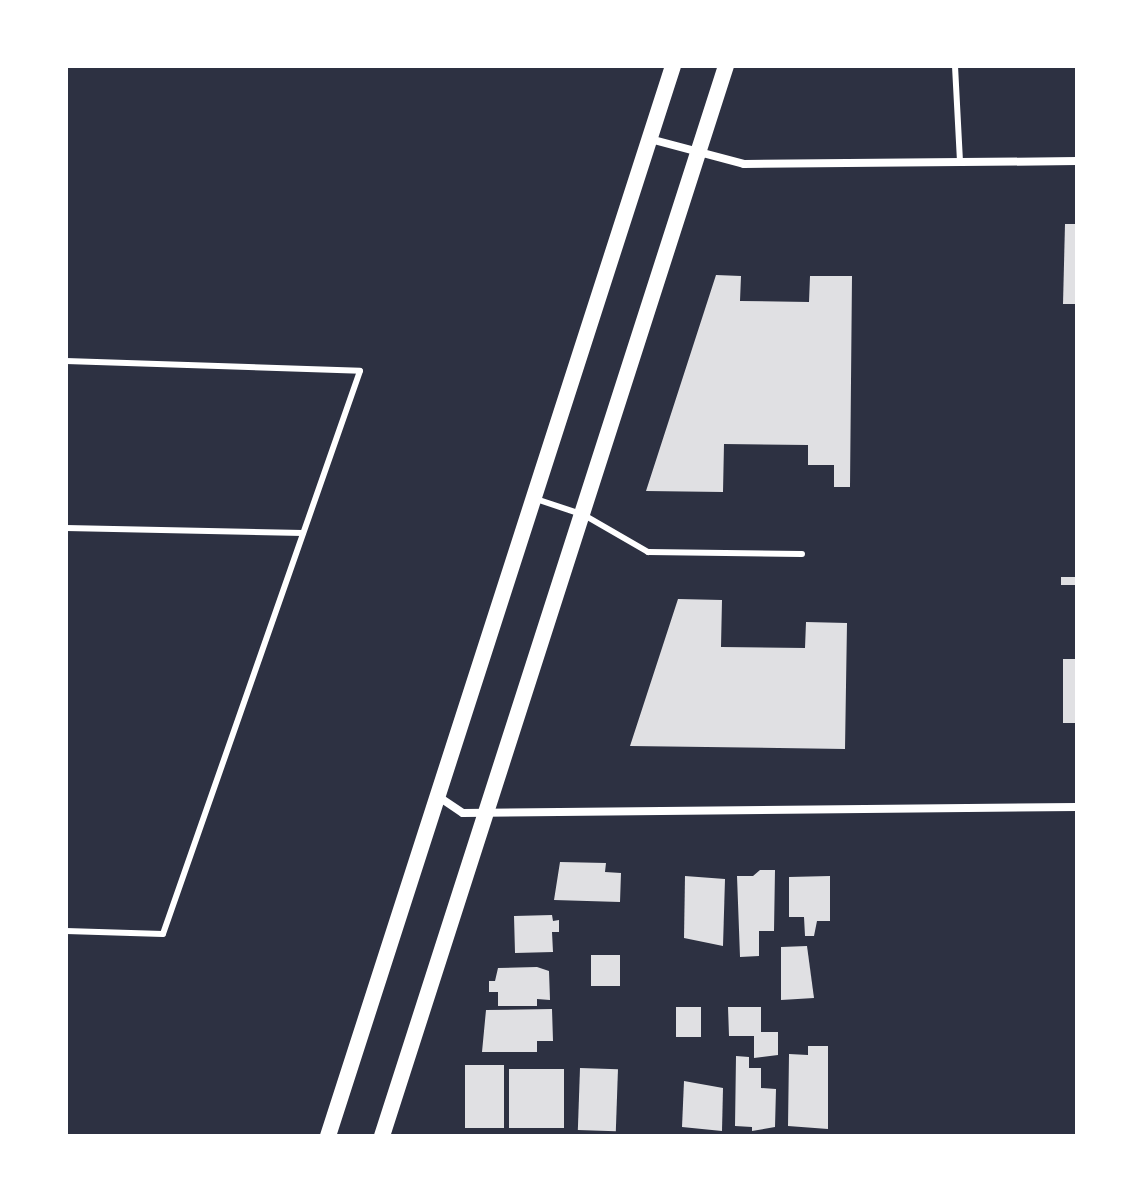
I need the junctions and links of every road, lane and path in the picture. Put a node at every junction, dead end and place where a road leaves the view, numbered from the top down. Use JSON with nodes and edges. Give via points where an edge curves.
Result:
{"nodes":[{"id":1,"x":673,"y":66,"type":"edge"},
{"id":2,"x":726,"y":66,"type":"edge"},
{"id":3,"x":955,"y":66,"type":"edge"},
{"id":4,"x":650,"y":139,"type":"junction"},
{"id":5,"x":698,"y":154,"type":"junction"},
{"id":6,"x":1077,"y":161,"type":"edge"},
{"id":7,"x":960,"y":162,"type":"junction"},
{"id":8,"x":66,"y":361,"type":"edge"},
{"id":9,"x":532,"y":498,"type":"junction"},
{"id":10,"x":584,"y":515,"type":"junction"},
{"id":11,"x":66,"y":528,"type":"edge"},
{"id":12,"x":303,"y":533,"type":"junction"},
{"id":13,"x":802,"y":554,"type":"dead end"},
{"id":14,"x":434,"y":794,"type":"junction"},
{"id":15,"x":1077,"y":807,"type":"edge"},
{"id":16,"x":487,"y":813,"type":"junction"},
{"id":17,"x":66,"y":931,"type":"edge"},
{"id":18,"x":328,"y":1136,"type":"edge"},
{"id":19,"x":382,"y":1136,"type":"edge"}],
"edges":[{"from":1,"to":4,"type":"main road"},
{"from":2,"to":5,"type":"main road"},
{"from":3,"to":7,"type":"lane"},
{"from":4,"to":5,"type":"street"},
{"from":4,"to":9,"type":"main road"},
{"from":5,"to":7,"type":"street","via":[[744,164]]},
{"from":5,"to":10,"type":"main road"},
{"from":6,"to":7,"type":"street"},
{"from":8,"to":12,"type":"lane","via":[[360,371]]},
{"from":9,"to":10,"type":"lane"},
{"from":9,"to":14,"type":"main road"},
{"from":10,"to":13,"type":"lane","via":[[648,552]]},
{"from":10,"to":16,"type":"main road"},
{"from":11,"to":12,"type":"lane"},
{"from":12,"to":17,"type":"lane","via":[[163,934]]},
{"from":14,"to":16,"type":"street","via":[[463,813]]},
{"from":14,"to":18,"type":"main road"},
{"from":15,"to":16,"type":"street"},
{"from":16,"to":19,"type":"main road"}]}
